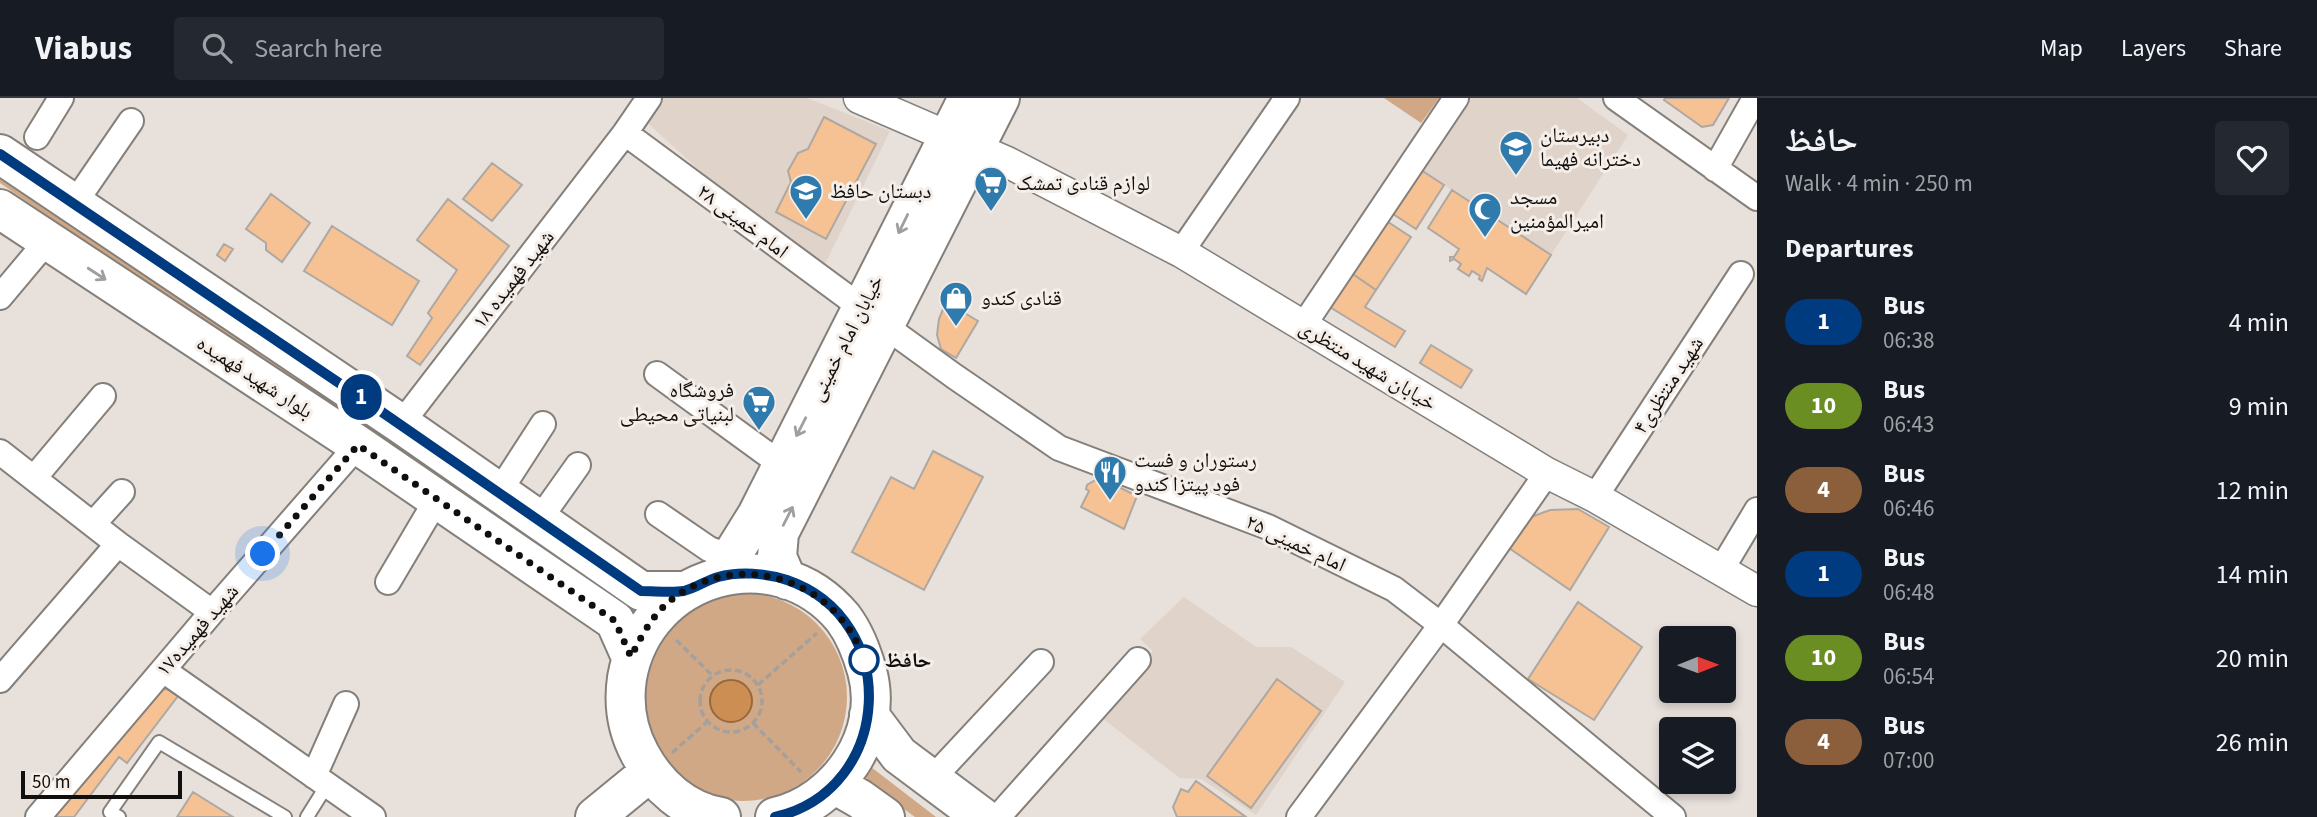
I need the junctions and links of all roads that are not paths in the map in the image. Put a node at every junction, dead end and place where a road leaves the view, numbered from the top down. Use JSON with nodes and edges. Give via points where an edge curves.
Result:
{"nodes":[{"id":1,"x":61,"y":98,"type":"edge"},
{"id":2,"x":649,"y":98,"type":"edge"},
{"id":3,"x":859,"y":98,"type":"edge"},
{"id":4,"x":968,"y":98,"type":"edge"},
{"id":5,"x":1000,"y":98,"type":"edge"},
{"id":6,"x":1287,"y":98,"type":"edge"},
{"id":7,"x":1456,"y":98,"type":"edge"},
{"id":8,"x":1616,"y":98,"type":"edge"},
{"id":9,"x":1755,"y":98,"type":"edge"},
{"id":10,"x":131,"y":121,"type":"dead end"},
{"id":11,"x":625,"y":133,"type":"junction"},
{"id":12,"x":37,"y":137,"type":"dead end"},
{"id":13,"x":961,"y":141,"type":"junction"},
{"id":14,"x":0,"y":154,"type":"edge"},
{"id":15,"x":1716,"y":169,"type":"junction"},
{"id":16,"x":1757,"y":198,"type":"edge"},
{"id":17,"x":74,"y":204,"type":"junction"},
{"id":18,"x":0,"y":209,"type":"edge"},
{"id":19,"x":47,"y":241,"type":"junction"},
{"id":20,"x":1181,"y":252,"type":"junction"},
{"id":21,"x":1741,"y":274,"type":"dead end"},
{"id":22,"x":0,"y":297,"type":"edge"},
{"id":23,"x":873,"y":317,"type":"junction"},
{"id":24,"x":1303,"y":326,"type":"junction"},
{"id":25,"x":657,"y":374,"type":"dead end"},
{"id":26,"x":103,"y":396,"type":"dead end"},
{"id":27,"x":543,"y":424,"type":"dead end"},
{"id":28,"x":401,"y":425,"type":"junction"},
{"id":29,"x":358,"y":445,"type":"junction"},
{"id":30,"x":0,"y":452,"type":"edge"},
{"id":31,"x":578,"y":465,"type":"dead end"},
{"id":32,"x":782,"y":465,"type":"junction"},
{"id":33,"x":1547,"y":473,"type":"junction"},
{"id":34,"x":34,"y":478,"type":"junction"},
{"id":35,"x":122,"y":492,"type":"dead end"},
{"id":36,"x":499,"y":492,"type":"junction"},
{"id":37,"x":1595,"y":496,"type":"junction"},
{"id":38,"x":437,"y":499,"type":"junction"},
{"id":39,"x":1757,"y":510,"type":"edge"},
{"id":40,"x":658,"y":514,"type":"dead end"},
{"id":41,"x":539,"y":520,"type":"junction"},
{"id":42,"x":93,"y":524,"type":"junction"},
{"id":43,"x":118,"y":544,"type":"junction"},
{"id":44,"x":725,"y":566,"type":"junction"},
{"id":45,"x":1721,"y":570,"type":"junction"},
{"id":46,"x":787,"y":580,"type":"junction"},
{"id":47,"x":388,"y":582,"type":"dead end"},
{"id":48,"x":1757,"y":590,"type":"edge"},
{"id":49,"x":684,"y":591,"type":"junction"},
{"id":50,"x":212,"y":612,"type":"junction"},
{"id":51,"x":1441,"y":625,"type":"junction"},
{"id":52,"x":631,"y":657,"type":"junction"},
{"id":53,"x":1138,"y":660,"type":"dead end"},
{"id":54,"x":1041,"y":662,"type":"dead end"},
{"id":55,"x":163,"y":670,"type":"junction"},
{"id":56,"x":0,"y":680,"type":"edge"},
{"id":57,"x":346,"y":704,"type":"dead end"},
{"id":58,"x":869,"y":715,"type":"junction"},
{"id":59,"x":650,"y":772,"type":"junction"},
{"id":60,"x":931,"y":780,"type":"junction"},
{"id":61,"x":321,"y":781,"type":"junction"},
{"id":62,"x":829,"y":789,"type":"junction"},
{"id":63,"x":780,"y":816,"type":"edge"},
{"id":64,"x":38,"y":817,"type":"edge"},
{"id":65,"x":119,"y":817,"type":"edge"},
{"id":66,"x":285,"y":817,"type":"edge"},
{"id":67,"x":307,"y":817,"type":"edge"},
{"id":68,"x":373,"y":817,"type":"edge"},
{"id":69,"x":595,"y":817,"type":"edge"},
{"id":70,"x":721,"y":817,"type":"edge"},
{"id":71,"x":885,"y":817,"type":"edge"},
{"id":72,"x":982,"y":817,"type":"edge"},
{"id":73,"x":998,"y":817,"type":"edge"},
{"id":74,"x":1299,"y":817,"type":"edge"},
{"id":75,"x":1673,"y":817,"type":"edge"}],
"edges":[{"from":1,"to":12,"type":"street"},
{"from":2,"to":11,"type":"street","name":"شهید فهمیده ۱۸"},
{"from":3,"to":13,"type":"street","name":"خیابان شهید منتظری"},
{"from":4,"to":13,"type":"main road","name":"خیابان امام خمینی"},
{"from":5,"to":13,"type":"main road","name":"خیابان امام خمینی"},
{"from":6,"to":20,"type":"street"},
{"from":7,"to":24,"type":"street"},
{"from":8,"to":15,"type":"street"},
{"from":9,"to":15,"type":"street"},
{"from":10,"to":17,"type":"street"},
{"from":11,"to":23,"type":"street","name":"امام خمینی ۲۸"},
{"from":11,"to":28,"type":"street","name":"شهید فهمیده ۱۸"},
{"from":13,"to":20,"type":"street","name":"خیابان شهید منتظری"},
{"from":13,"to":23,"type":"main road","name":"خیابان امام خمینی"},
{"from":14,"to":17,"type":"main road","name":"بلوار شهید فهمیده"},
{"from":15,"to":16,"type":"street"},
{"from":17,"to":28,"type":"main road","name":"بلوار شهید فهمیده"},
{"from":18,"to":19,"type":"main road","name":"بلوار شهید فهمیده"},
{"from":19,"to":22,"type":"street"},
{"from":19,"to":29,"type":"main road","name":"بلوار شهید فهمیده","one_way":true},
{"from":20,"to":24,"type":"street","name":"خیابان شهید منتظری"},
{"from":21,"to":37,"type":"street","name":"شهید منتظری۴"},
{"from":23,"to":32,"type":"main road","name":"خیابان امام خمینی","one_way":true},
{"from":46,"to":23,"type":"main road","name":"خیابان امام خمینی","one_way":true,"via":[[777,557],[779,533]]},
{"from":23,"to":51,"type":"street","name":"امام خمینی ۲۵","via":[[1059,448],[1268,527],[1394,589]]},
{"from":24,"to":33,"type":"street","name":"خیابان شهید منتظری"},
{"from":25,"to":32,"type":"street"},
{"from":26,"to":34,"type":"street"},
{"from":27,"to":36,"type":"street"},
{"from":28,"to":36,"type":"main road","name":"بلوار شهید فهمیده"},
{"from":29,"to":38,"type":"main road","name":"بلوار شهید فهمیده"},
{"from":29,"to":50,"type":"street","name":"شهید فهمیده۱۷"},
{"from":30,"to":34,"type":"street"},
{"from":31,"to":41,"type":"street"},
{"from":32,"to":44,"type":"main road","name":"خیابان امام خمینی"},
{"from":33,"to":37,"type":"street","name":"خیابان شهید منتظری"},
{"from":33,"to":51,"type":"street"},
{"from":34,"to":42,"type":"street"},
{"from":35,"to":42,"type":"street"},
{"from":36,"to":41,"type":"main road","name":"بلوار شهید فهمیده"},
{"from":37,"to":45,"type":"street","name":"خیابان شهید منتظری"},
{"from":38,"to":47,"type":"street"},
{"from":38,"to":52,"type":"main road","name":"بلوار شهید فهمیده","via":[[615,621]]},
{"from":39,"to":45,"type":"street"},
{"from":40,"to":44,"type":"street","via":[[709,549]]},
{"from":41,"to":49,"type":"main road","name":"بلوار شهید فهمیده","via":[[641,591]]},
{"from":42,"to":43,"type":"street"},
{"from":43,"to":50,"type":"street"},
{"from":43,"to":56,"type":"street"},
{"from":44,"to":46,"type":"main road"},
{"from":44,"to":49,"type":"main road"},
{"from":45,"to":48,"type":"street","name":"خیابان شهید منتظری"},
{"from":46,"to":58,"type":"main road","via":[[817,595],[838,614],[860,648],[869,681]]},
{"from":49,"to":52,"type":"main road","via":[[648,624]]},
{"from":50,"to":55,"type":"street","name":"شهید فهمیده۱۷"},
{"from":51,"to":74,"type":"street"},
{"from":51,"to":75,"type":"street","name":"امام خمینی ۲۵"},
{"from":52,"to":59,"type":"main road","via":[[624,696],[631,736]]},
{"from":53,"to":73,"type":"street"},
{"from":54,"to":60,"type":"street"},
{"from":55,"to":61,"type":"street"},
{"from":55,"to":64,"type":"street","name":"شهید فهمیده۱۷"},
{"from":57,"to":61,"type":"street"},
{"from":58,"to":60,"type":"main road","via":[[899,755]]},
{"from":58,"to":62,"type":"main road","via":[[851,764]]},
{"from":59,"to":69,"type":"main road"},
{"from":59,"to":70,"type":"main road","via":[[689,806]]},
{"from":60,"to":72,"type":"main road"},
{"from":61,"to":67,"type":"lane"},
{"from":61,"to":68,"type":"street"},
{"from":62,"to":63,"type":"main road"},
{"from":62,"to":71,"type":"main road","via":[[860,799]]},
{"from":65,"to":66,"type":"lane","via":[[110,812],[159,742]]}]}
